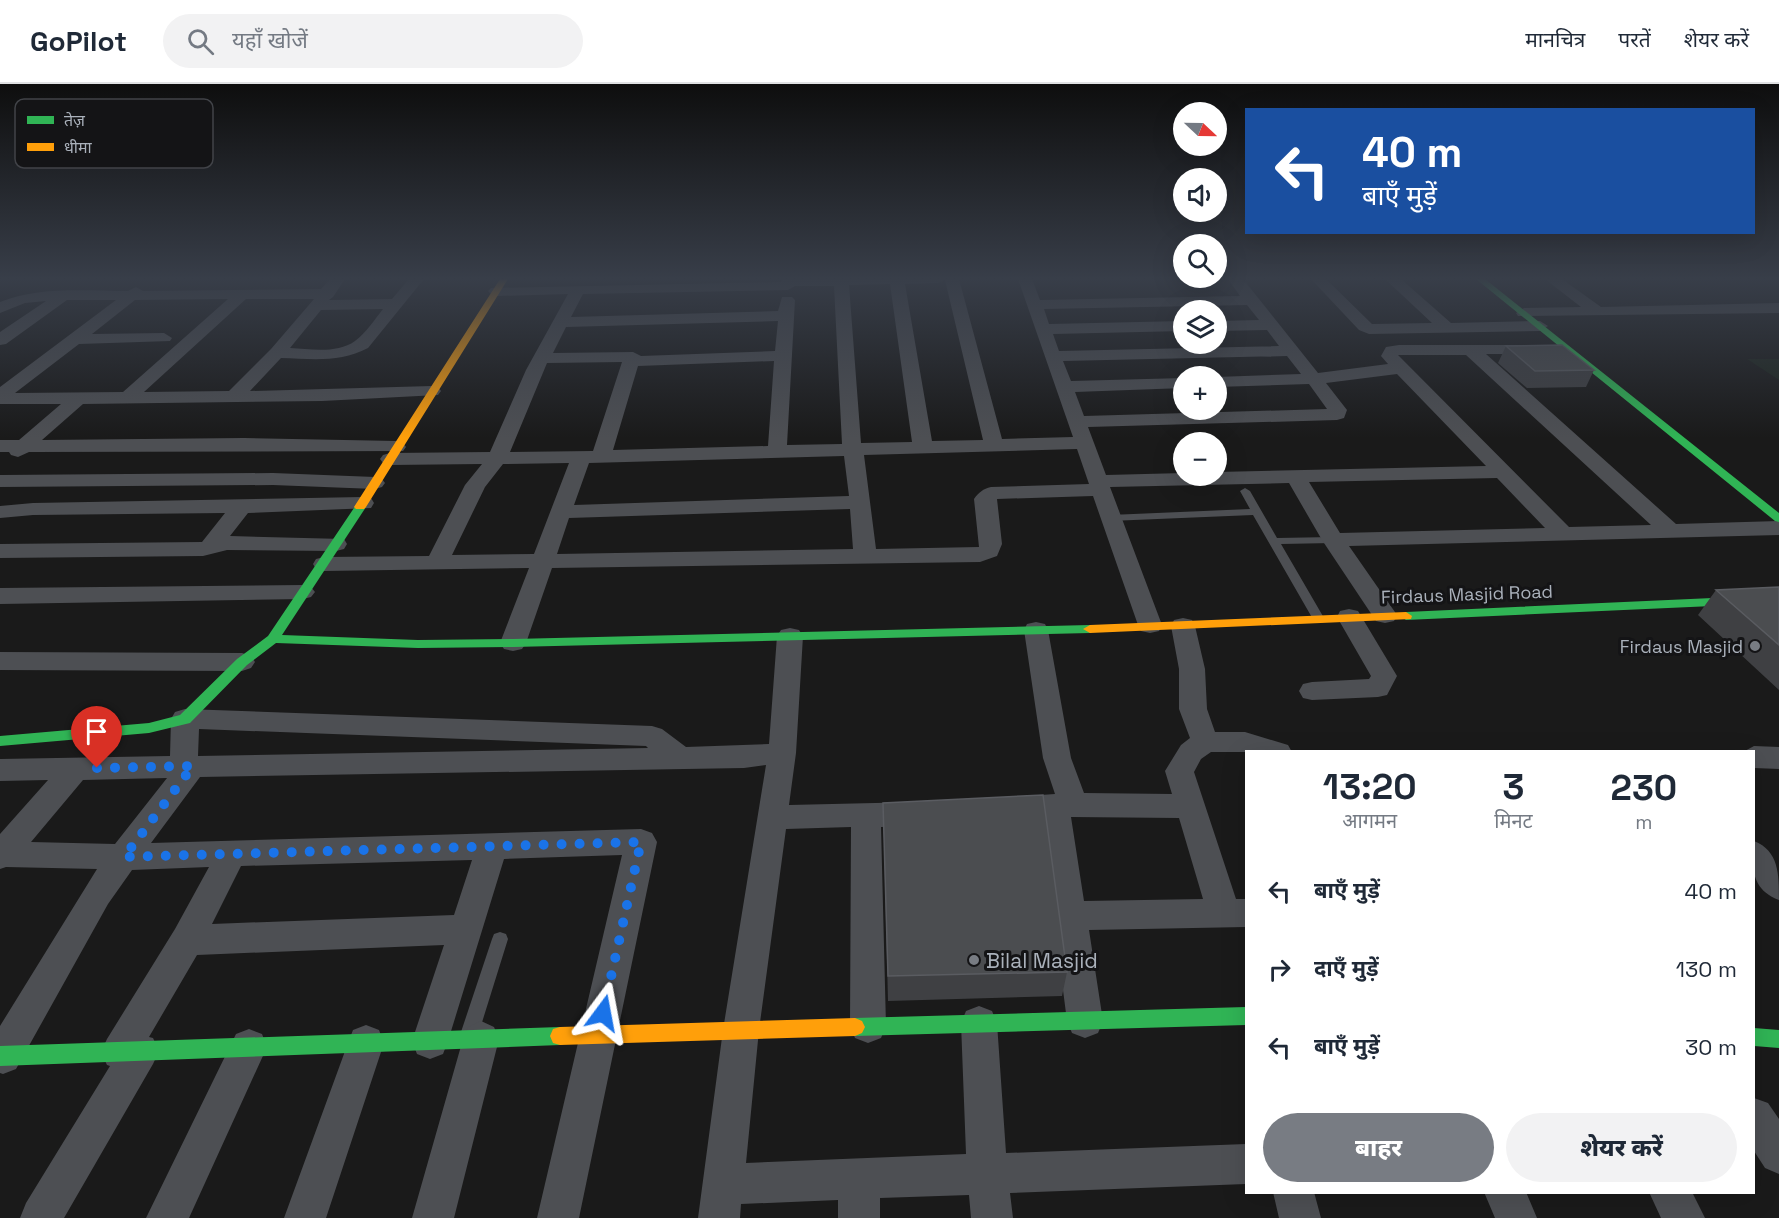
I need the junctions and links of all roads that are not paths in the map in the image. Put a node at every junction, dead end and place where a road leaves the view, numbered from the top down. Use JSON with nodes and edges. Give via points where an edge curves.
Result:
{"nodes":[{"id":1,"x":84,"y":332,"type":"edge"},
{"id":2,"x":201,"y":332,"type":"edge"},
{"id":3,"x":295,"y":332,"type":"edge"},
{"id":4,"x":370,"y":332,"type":"edge"},
{"id":5,"x":470,"y":332,"type":"edge"},
{"id":6,"x":556,"y":332,"type":"edge"},
{"id":7,"x":785,"y":332,"type":"edge"},
{"id":8,"x":844,"y":332,"type":"edge"},
{"id":9,"x":905,"y":332,"type":"edge"},
{"id":10,"x":965,"y":332,"type":"edge"},
{"id":11,"x":1044,"y":332,"type":"edge"},
{"id":12,"x":1277,"y":332,"type":"edge"},
{"id":13,"x":1547,"y":332,"type":"edge"},
{"id":14,"x":164,"y":338,"type":"dead end"},
{"id":15,"x":75,"y":339,"type":"junction"},
{"id":16,"x":1567,"y":348,"type":"junction"},
{"id":17,"x":1471,"y":350,"type":"junction"},
{"id":18,"x":1292,"y":351,"type":"junction"},
{"id":19,"x":277,"y":353,"type":"junction"},
{"id":20,"x":783,"y":356,"type":"junction"},
{"id":21,"x":1053,"y":356,"type":"junction"},
{"id":22,"x":542,"y":358,"type":"junction"},
{"id":23,"x":631,"y":361,"type":"junction"},
{"id":24,"x":1400,"y":368,"type":"junction"},
{"id":25,"x":1314,"y":379,"type":"junction"},
{"id":26,"x":1227,"y":382,"type":"edge"},
{"id":27,"x":1173,"y":383,"type":"edge"},
{"id":28,"x":1064,"y":387,"type":"junction"},
{"id":29,"x":432,"y":391,"type":"junction"},
{"id":30,"x":235,"y":396,"type":"junction"},
{"id":31,"x":0,"y":397,"type":"edge"},
{"id":32,"x":79,"y":398,"type":"junction"},
{"id":33,"x":127,"y":398,"type":"junction"},
{"id":34,"x":1077,"y":422,"type":"junction"},
{"id":35,"x":1084,"y":443,"type":"junction"},
{"id":36,"x":0,"y":446,"type":"edge"},
{"id":37,"x":24,"y":446,"type":"junction"},
{"id":38,"x":994,"y":446,"type":"junction"},
{"id":39,"x":923,"y":448,"type":"junction"},
{"id":40,"x":852,"y":450,"type":"junction"},
{"id":41,"x":777,"y":452,"type":"junction"},
{"id":42,"x":393,"y":453,"type":"junction"},
{"id":43,"x":498,"y":457,"type":"junction"},
{"id":44,"x":591,"y":457,"type":"junction"},
{"id":45,"x":0,"y":466,"type":"edge"},
{"id":46,"x":1503,"y":472,"type":"junction"},
{"id":47,"x":1296,"y":478,"type":"junction"},
{"id":48,"x":0,"y":481,"type":"edge"},
{"id":49,"x":375,"y":483,"type":"junction"},
{"id":50,"x":1099,"y":486,"type":"junction"},
{"id":51,"x":1245,"y":491,"type":"dead end"},
{"id":52,"x":363,"y":502,"type":"junction"},
{"id":53,"x":860,"y":502,"type":"junction"},
{"id":54,"x":241,"y":507,"type":"junction"},
{"id":55,"x":0,"y":512,"type":"edge"},
{"id":56,"x":561,"y":512,"type":"junction"},
{"id":57,"x":1256,"y":512,"type":"junction"},
{"id":58,"x":1110,"y":518,"type":"junction"},
{"id":59,"x":1779,"y":519,"type":"edge"},
{"id":60,"x":1779,"y":528,"type":"edge"},
{"id":61,"x":1672,"y":532,"type":"junction"},
{"id":62,"x":1564,"y":535,"type":"junction"},
{"id":63,"x":1334,"y":540,"type":"junction"},
{"id":64,"x":1274,"y":542,"type":"junction"},
{"id":65,"x":336,"y":544,"type":"junction"},
{"id":66,"x":210,"y":547,"type":"junction"},
{"id":67,"x":0,"y":551,"type":"edge"},
{"id":68,"x":865,"y":556,"type":"junction"},
{"id":69,"x":543,"y":561,"type":"junction"},
{"id":70,"x":437,"y":562,"type":"junction"},
{"id":71,"x":324,"y":564,"type":"junction"},
{"id":72,"x":303,"y":592,"type":"junction"},
{"id":73,"x":0,"y":596,"type":"edge"},
{"id":74,"x":1779,"y":598,"type":"edge"},
{"id":75,"x":1385,"y":615,"type":"junction"},
{"id":76,"x":1349,"y":617,"type":"junction"},
{"id":77,"x":1318,"y":618,"type":"junction"},
{"id":78,"x":1163,"y":625,"type":"junction"},
{"id":79,"x":1036,"y":630,"type":"junction"},
{"id":80,"x":790,"y":636,"type":"junction"},
{"id":81,"x":273,"y":639,"type":"junction"},
{"id":82,"x":513,"y":644,"type":"junction"},
{"id":83,"x":0,"y":661,"type":"edge"},
{"id":84,"x":242,"y":662,"type":"junction"},
{"id":85,"x":1312,"y":691,"type":"dead end"},
{"id":86,"x":185,"y":719,"type":"junction"},
{"id":87,"x":0,"y":741,"type":"edge"},
{"id":88,"x":1205,"y":742,"type":"junction"},
{"id":89,"x":1271,"y":750,"type":"edge"},
{"id":90,"x":782,"y":753,"type":"junction"},
{"id":91,"x":680,"y":758,"type":"junction"},
{"id":92,"x":1755,"y":758,"type":"edge"},
{"id":93,"x":1779,"y":758,"type":"edge"},
{"id":94,"x":189,"y":766,"type":"junction"},
{"id":95,"x":76,"y":768,"type":"junction"},
{"id":96,"x":0,"y":770,"type":"edge"},
{"id":97,"x":1063,"y":806,"type":"junction"},
{"id":98,"x":1191,"y":806,"type":"junction"},
{"id":99,"x":985,"y":811,"type":"edge"},
{"id":100,"x":950,"y":813,"type":"edge"},
{"id":101,"x":866,"y":816,"type":"junction"},
{"id":102,"x":772,"y":817,"type":"junction"},
{"id":103,"x":492,"y":846,"type":"junction"},
{"id":104,"x":232,"y":854,"type":"junction"},
{"id":105,"x":1,"y":855,"type":"edge"},
{"id":106,"x":1755,"y":855,"type":"edge"},
{"id":107,"x":124,"y":857,"type":"junction"},
{"id":108,"x":1779,"y":886,"type":"edge"},
{"id":109,"x":1235,"y":913,"type":"edge"},
{"id":110,"x":1070,"y":916,"type":"junction"},
{"id":111,"x":466,"y":929,"type":"junction"},
{"id":112,"x":500,"y":939,"type":"dead end"},
{"id":113,"x":187,"y":940,"type":"junction"},
{"id":114,"x":1085,"y":1020,"type":"junction"},
{"id":115,"x":1245,"y":1020,"type":"edge"},
{"id":116,"x":979,"y":1023,"type":"junction"},
{"id":117,"x":868,"y":1026,"type":"junction"},
{"id":118,"x":741,"y":1029,"type":"junction"},
{"id":119,"x":598,"y":1035,"type":"junction"},
{"id":120,"x":1755,"y":1037,"type":"edge"},
{"id":121,"x":475,"y":1039,"type":"junction"},
{"id":122,"x":1779,"y":1039,"type":"edge"},
{"id":123,"x":430,"y":1041,"type":"junction"},
{"id":124,"x":366,"y":1043,"type":"junction"},
{"id":125,"x":249,"y":1047,"type":"junction"},
{"id":126,"x":130,"y":1051,"type":"junction"},
{"id":127,"x":2,"y":1056,"type":"edge"},
{"id":128,"x":1755,"y":1118,"type":"edge"},
{"id":129,"x":1779,"y":1154,"type":"edge"},
{"id":130,"x":1245,"y":1164,"type":"edge"},
{"id":131,"x":987,"y":1174,"type":"junction"},
{"id":132,"x":859,"y":1179,"type":"junction"},
{"id":133,"x":1294,"y":1194,"type":"edge"},
{"id":134,"x":1505,"y":1194,"type":"edge"},
{"id":135,"x":1670,"y":1194,"type":"edge"},
{"id":136,"x":721,"y":1201,"type":"edge"},
{"id":137,"x":41,"y":1218,"type":"edge"},
{"id":138,"x":167,"y":1218,"type":"edge"},
{"id":139,"x":305,"y":1218,"type":"edge"},
{"id":140,"x":433,"y":1218,"type":"edge"},
{"id":141,"x":558,"y":1218,"type":"edge"},
{"id":142,"x":859,"y":1218,"type":"edge"},
{"id":143,"x":992,"y":1218,"type":"edge"},
{"id":144,"x":1300,"y":1218,"type":"edge"},
{"id":145,"x":1516,"y":1218,"type":"edge"},
{"id":146,"x":1684,"y":1218,"type":"edge"}],
"edges":[{"from":1,"to":15,"type":"street"},
{"from":2,"to":33,"type":"street"},
{"from":3,"to":19,"type":"street"},
{"from":4,"to":19,"type":"street","via":[[355,348],[330,353]]},
{"from":5,"to":29,"type":"street"},
{"from":6,"to":22,"type":"street"},
{"from":7,"to":20,"type":"street"},
{"from":8,"to":40,"type":"street"},
{"from":9,"to":39,"type":"street"},
{"from":10,"to":38,"type":"street"},
{"from":11,"to":21,"type":"street"},
{"from":12,"to":18,"type":"street"},
{"from":13,"to":16,"type":"street"},
{"from":14,"to":15,"type":"street"},
{"from":15,"to":31,"type":"street"},
{"from":16,"to":17,"type":"street"},
{"from":16,"to":59,"type":"street"},
{"from":17,"to":24,"type":"street","via":[[1392,351],[1389,356]]},
{"from":17,"to":61,"type":"street"},
{"from":18,"to":21,"type":"street"},
{"from":18,"to":25,"type":"street"},
{"from":19,"to":30,"type":"street"},
{"from":20,"to":23,"type":"street"},
{"from":20,"to":41,"type":"street"},
{"from":21,"to":28,"type":"street"},
{"from":22,"to":23,"type":"street","via":[[633,357]]},
{"from":22,"to":43,"type":"street"},
{"from":23,"to":44,"type":"street"},
{"from":24,"to":25,"type":"street"},
{"from":24,"to":46,"type":"street"},
{"from":25,"to":26,"type":"street"},
{"from":25,"to":34,"type":"street","via":[[1338,410],[1337,414]]},
{"from":27,"to":28,"type":"street"},
{"from":28,"to":34,"type":"street"},
{"from":29,"to":30,"type":"street"},
{"from":29,"to":42,"type":"street"},
{"from":30,"to":33,"type":"street"},
{"from":31,"to":32,"type":"street"},
{"from":32,"to":33,"type":"street"},
{"from":32,"to":37,"type":"street"},
{"from":34,"to":35,"type":"street"},
{"from":35,"to":38,"type":"street"},
{"from":35,"to":50,"type":"street"},
{"from":36,"to":37,"type":"street"},
{"from":37,"to":42,"type":"street","via":[[255,444]]},
{"from":37,"to":45,"type":"street"},
{"from":38,"to":39,"type":"street"},
{"from":39,"to":40,"type":"street"},
{"from":40,"to":41,"type":"street"},
{"from":40,"to":53,"type":"street"},
{"from":41,"to":44,"type":"street"},
{"from":42,"to":43,"type":"street"},
{"from":42,"to":49,"type":"street"},
{"from":43,"to":44,"type":"street"},
{"from":43,"to":70,"type":"street","via":[[475,485]]},
{"from":44,"to":56,"type":"street"},
{"from":46,"to":47,"type":"street"},
{"from":46,"to":62,"type":"street"},
{"from":47,"to":50,"type":"street"},
{"from":47,"to":63,"type":"street"},
{"from":48,"to":49,"type":"street","via":[[273,479]]},
{"from":49,"to":52,"type":"street"},
{"from":50,"to":58,"type":"street"},
{"from":50,"to":68,"type":"street","via":[[991,493],[985,499],[991,544],[989,551],[980,555]]},
{"from":51,"to":57,"type":"lane"},
{"from":52,"to":54,"type":"street"},
{"from":52,"to":65,"type":"street"},
{"from":53,"to":56,"type":"street"},
{"from":53,"to":68,"type":"street"},
{"from":54,"to":55,"type":"street"},
{"from":54,"to":66,"type":"street"},
{"from":56,"to":69,"type":"street"},
{"from":57,"to":58,"type":"lane"},
{"from":57,"to":64,"type":"lane"},
{"from":58,"to":78,"type":"street"},
{"from":60,"to":61,"type":"street"},
{"from":61,"to":62,"type":"street"},
{"from":62,"to":63,"type":"street"},
{"from":63,"to":64,"type":"lane"},
{"from":63,"to":75,"type":"street"},
{"from":64,"to":77,"type":"lane"},
{"from":65,"to":66,"type":"street","via":[[227,543]]},
{"from":65,"to":71,"type":"street"},
{"from":66,"to":67,"type":"street"},
{"from":68,"to":69,"type":"street"},
{"from":69,"to":70,"type":"street"},
{"from":69,"to":82,"type":"street"},
{"from":70,"to":71,"type":"street"},
{"from":71,"to":72,"type":"street"},
{"from":72,"to":73,"type":"street"},
{"from":72,"to":81,"type":"street"},
{"from":74,"to":75,"type":"street"},
{"from":74,"to":78,"type":"street","name":"Firdaus Masjid Road"},
{"from":75,"to":76,"type":"street"},
{"from":76,"to":77,"type":"street"},
{"from":76,"to":85,"type":"street","via":[[1384,676],[1378,688]]},
{"from":77,"to":78,"type":"street"},
{"from":78,"to":79,"type":"street"},
{"from":78,"to":88,"type":"street","via":[[1192,669],[1193,709]]},
{"from":79,"to":80,"type":"street"},
{"from":79,"to":97,"type":"street","via":[[1057,758],[1066,779]]},
{"from":80,"to":82,"type":"street"},
{"from":80,"to":90,"type":"street"},
{"from":81,"to":82,"type":"street"},
{"from":81,"to":84,"type":"street"},
{"from":83,"to":84,"type":"street"},
{"from":84,"to":86,"type":"street"},
{"from":86,"to":87,"type":"street","via":[[149,728]]},
{"from":86,"to":91,"type":"street","via":[[652,736]]},
{"from":86,"to":94,"type":"street"},
{"from":88,"to":89,"type":"street","via":[[1245,742]]},
{"from":88,"to":98,"type":"street","via":[[1191,752],[1179,771]]},
{"from":90,"to":91,"type":"street"},
{"from":90,"to":102,"type":"street"},
{"from":91,"to":94,"type":"street"},
{"from":92,"to":93,"type":"street"},
{"from":94,"to":95,"type":"street"},
{"from":94,"to":107,"type":"street"},
{"from":95,"to":96,"type":"street"},
{"from":95,"to":105,"type":"street"},
{"from":97,"to":98,"type":"street"},
{"from":97,"to":99,"type":"street"},
{"from":97,"to":110,"type":"street"},
{"from":98,"to":109,"type":"street"},
{"from":100,"to":101,"type":"street"},
{"from":101,"to":102,"type":"street"},
{"from":101,"to":117,"type":"street"},
{"from":102,"to":118,"type":"street"},
{"from":103,"to":104,"type":"street"},
{"from":103,"to":111,"type":"street"},
{"from":103,"to":119,"type":"street","via":[[641,842]]},
{"from":104,"to":107,"type":"street"},
{"from":104,"to":113,"type":"street"},
{"from":105,"to":107,"type":"street"},
{"from":106,"to":108,"type":"street"},
{"from":107,"to":127,"type":"street","via":[[97,894]]},
{"from":109,"to":110,"type":"street"},
{"from":110,"to":114,"type":"street"},
{"from":111,"to":113,"type":"street"},
{"from":111,"to":123,"type":"street"},
{"from":112,"to":121,"type":"lane"},
{"from":113,"to":126,"type":"street"},
{"from":114,"to":115,"type":"street"},
{"from":114,"to":116,"type":"street"},
{"from":116,"to":117,"type":"street"},
{"from":116,"to":131,"type":"street"},
{"from":117,"to":118,"type":"street"},
{"from":118,"to":119,"type":"street"},
{"from":118,"to":136,"type":"street"},
{"from":119,"to":121,"type":"street"},
{"from":119,"to":141,"type":"street"},
{"from":120,"to":122,"type":"street"},
{"from":121,"to":123,"type":"street"},
{"from":121,"to":140,"type":"street"},
{"from":123,"to":124,"type":"street"},
{"from":124,"to":125,"type":"street"},
{"from":124,"to":139,"type":"street"},
{"from":125,"to":126,"type":"street"},
{"from":125,"to":138,"type":"street"},
{"from":126,"to":127,"type":"street"},
{"from":126,"to":137,"type":"street"},
{"from":128,"to":129,"type":"street"},
{"from":130,"to":131,"type":"street"},
{"from":131,"to":132,"type":"street"},
{"from":131,"to":143,"type":"street"},
{"from":132,"to":136,"type":"street"},
{"from":132,"to":142,"type":"street"},
{"from":133,"to":144,"type":"street"},
{"from":134,"to":145,"type":"street"},
{"from":135,"to":146,"type":"street"}]}
